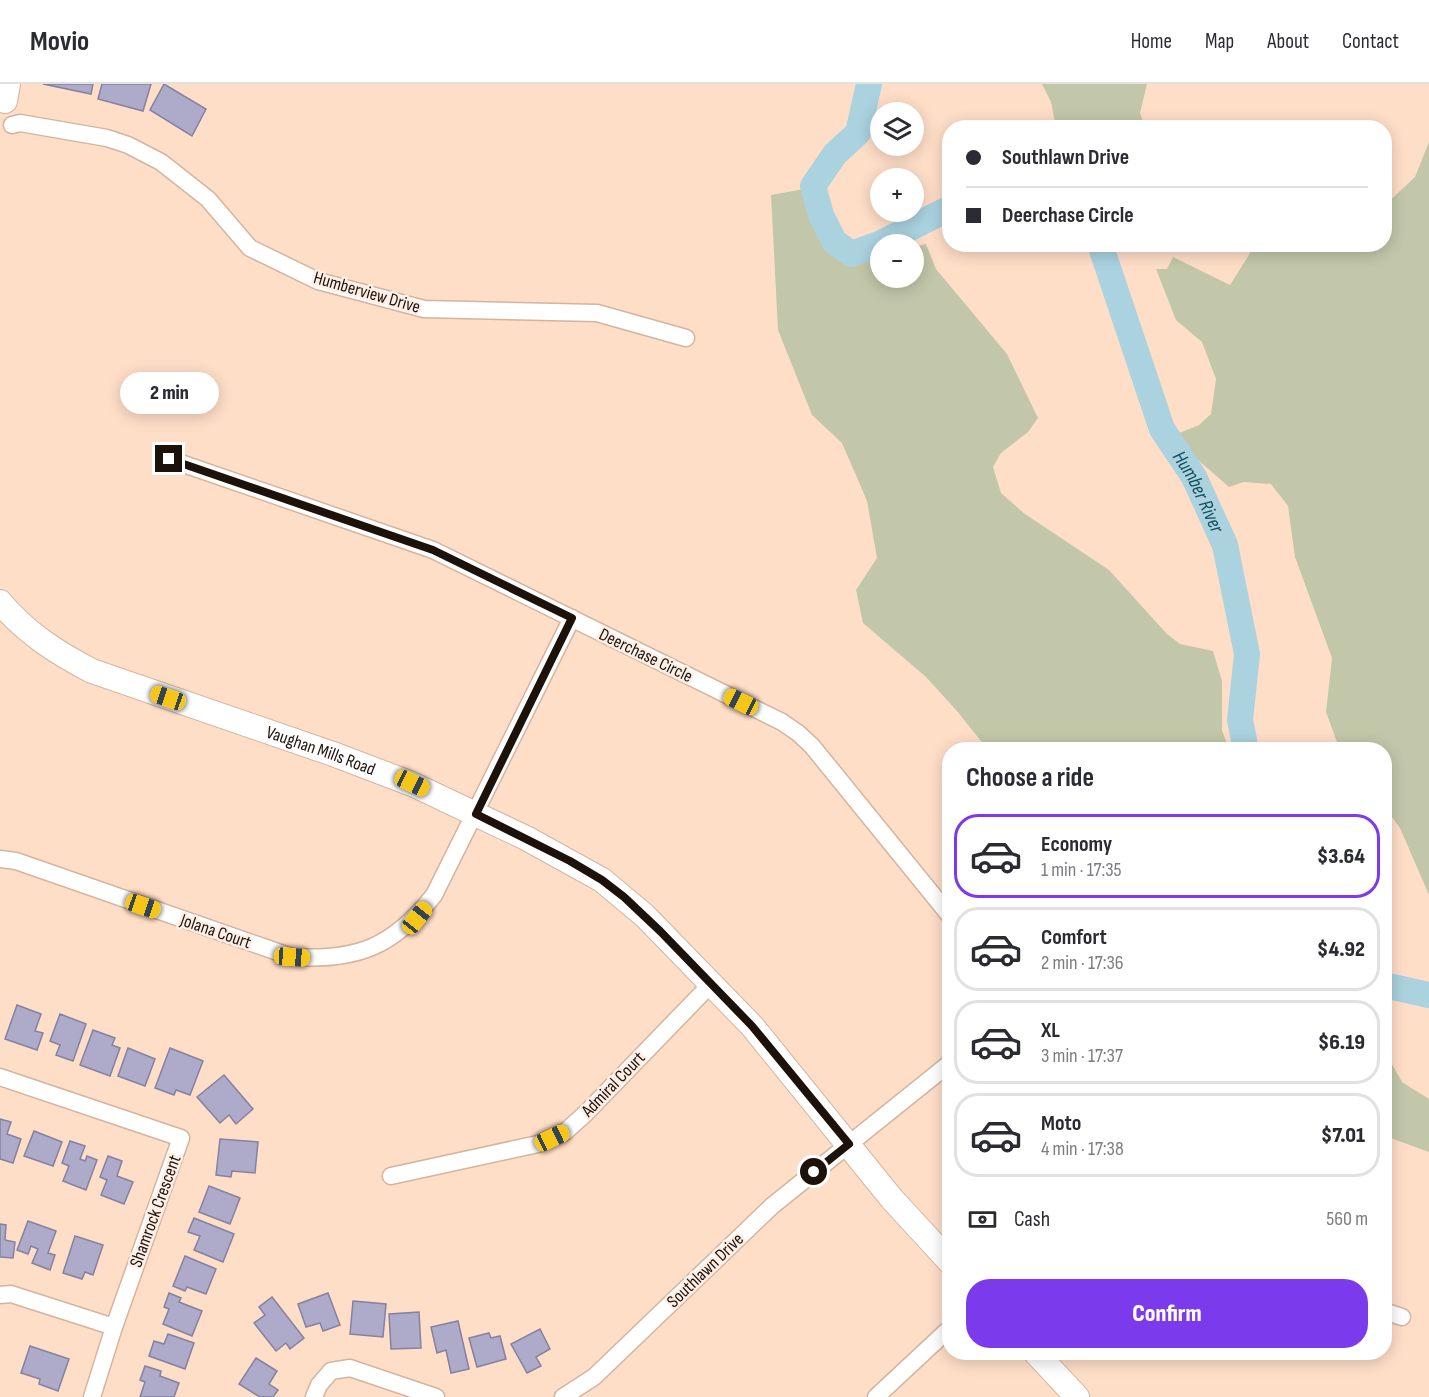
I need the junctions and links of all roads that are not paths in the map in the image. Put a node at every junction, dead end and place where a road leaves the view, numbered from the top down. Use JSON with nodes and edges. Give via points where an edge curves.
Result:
{"nodes":[{"id":1,"x":7,"y":116,"type":"edge"},
{"id":2,"x":686,"y":338,"type":"dead end"},
{"id":3,"x":169,"y":459,"type":"dead end"},
{"id":4,"x":0,"y":602,"type":"edge"},
{"id":5,"x":572,"y":618,"type":"junction"},
{"id":6,"x":476,"y":814,"type":"junction"},
{"id":7,"x":0,"y":859,"type":"edge"},
{"id":8,"x":942,"y":906,"type":"edge"},
{"id":9,"x":711,"y":984,"type":"junction"},
{"id":10,"x":942,"y":1069,"type":"edge"},
{"id":11,"x":0,"y":1077,"type":"edge"},
{"id":12,"x":849,"y":1144,"type":"junction"},
{"id":13,"x":391,"y":1176,"type":"dead end"},
{"id":14,"x":942,"y":1253,"type":"edge"},
{"id":15,"x":0,"y":1295,"type":"edge"},
{"id":16,"x":1392,"y":1314,"type":"edge"},
{"id":17,"x":1402,"y":1317,"type":"dead end"},
{"id":18,"x":114,"y":1327,"type":"junction"},
{"id":19,"x":942,"y":1335,"type":"edge"},
{"id":20,"x":1043,"y":1360,"type":"edge"},
{"id":21,"x":92,"y":1397,"type":"edge"},
{"id":22,"x":314,"y":1397,"type":"edge"},
{"id":23,"x":436,"y":1397,"type":"edge"},
{"id":24,"x":563,"y":1397,"type":"edge"},
{"id":25,"x":876,"y":1397,"type":"edge"},
{"id":26,"x":1077,"y":1397,"type":"edge"}],
"edges":[{"from":1,"to":2,"type":"street","name":"Humberview Drive","via":[[107,138],[161,162],[208,199],[250,248],[318,281],[424,309],[597,313]]},
{"from":3,"to":5,"type":"street","name":"Deerchase Circle","via":[[433,550]]},
{"from":4,"to":6,"type":"street","name":"Vaughan Mills Road","via":[[39,640],[93,671],[370,767]]},
{"from":5,"to":6,"type":"street","name":"Jolana Court"},
{"from":5,"to":8,"type":"street","name":"Deerchase Circle","via":[[798,733]]},
{"from":6,"to":7,"type":"street","name":"Jolana Court","via":[[434,895],[417,918],[374,947],[319,959],[292,957],[16,861]]},
{"from":6,"to":9,"type":"street","name":"Vaughan Mills Road","via":[[602,880],[645,916]]},
{"from":9,"to":12,"type":"street","name":"Vaughan Mills Road","via":[[770,1047]]},
{"from":9,"to":13,"type":"street","name":"Admiral Court","via":[[565,1132],[538,1144]]},
{"from":10,"to":12,"type":"street","name":"Southlawn Drive"},
{"from":11,"to":18,"type":"street","name":"Shamrock Crescent","via":[[181,1138]]},
{"from":12,"to":14,"type":"street","name":"Vaughan Mills Road"},
{"from":12,"to":24,"type":"street","name":"Southlawn Drive","via":[[772,1206],[594,1377]]},
{"from":15,"to":18,"type":"street","via":[[11,1294]]},
{"from":16,"to":17,"type":"street"},
{"from":18,"to":21,"type":"street","name":"Shamrock Crescent"},
{"from":19,"to":25,"type":"street"},
{"from":20,"to":26,"type":"street"},
{"from":22,"to":23,"type":"street","via":[[331,1371],[350,1368]]}]}
